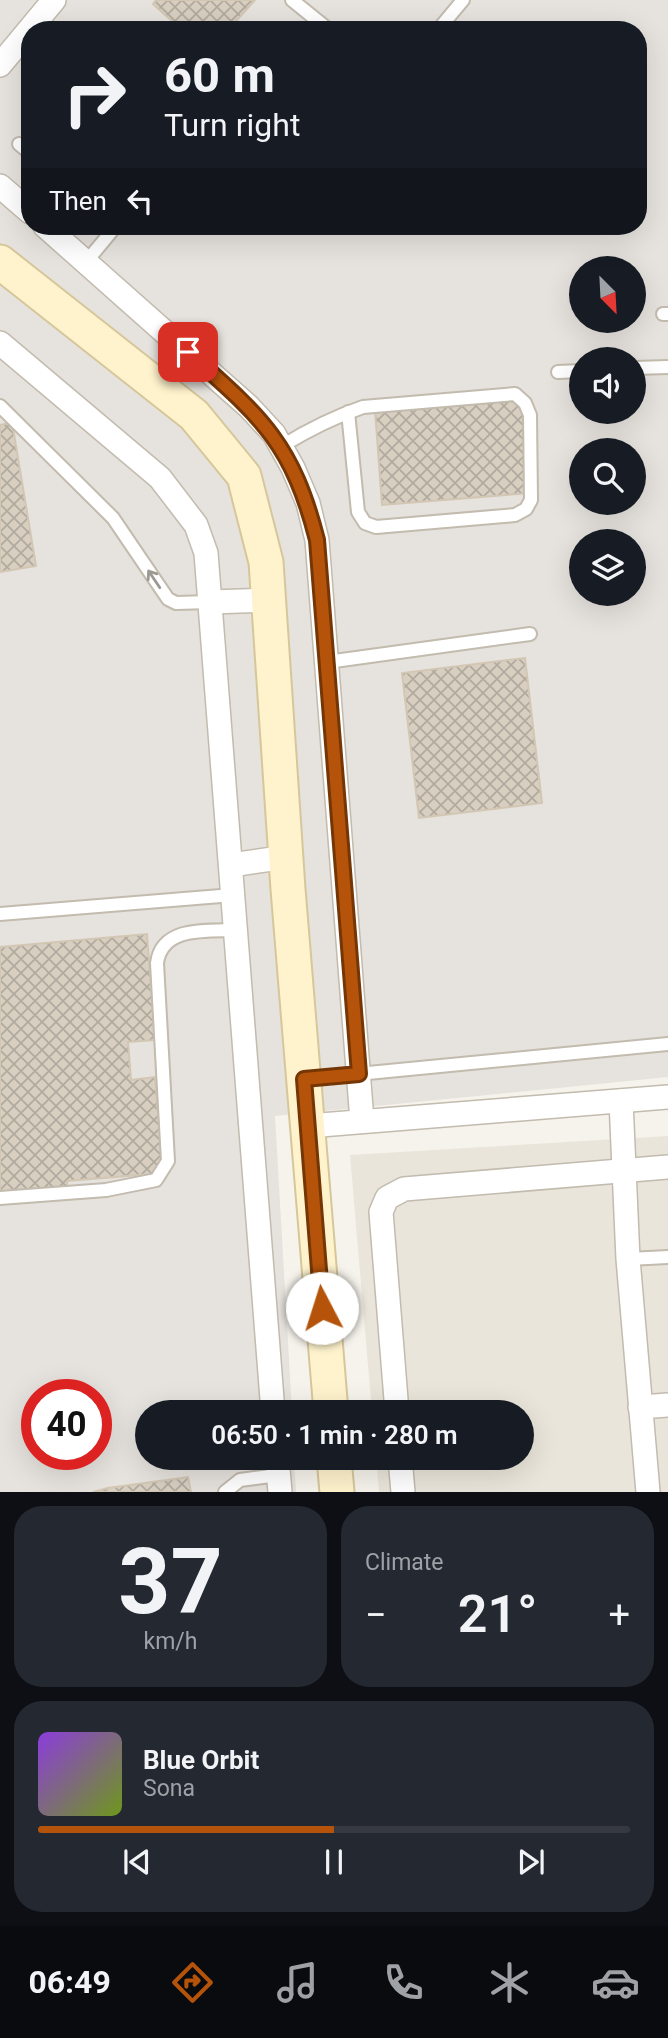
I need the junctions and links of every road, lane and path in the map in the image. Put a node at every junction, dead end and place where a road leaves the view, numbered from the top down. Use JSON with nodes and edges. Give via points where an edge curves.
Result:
{"nodes":[{"id":1,"x":54,"y":0,"type":"edge"},
{"id":2,"x":292,"y":0,"type":"edge"},
{"id":3,"x":463,"y":0,"type":"edge"},
{"id":4,"x":37,"y":21,"type":"edge"},
{"id":5,"x":318,"y":21,"type":"edge"},
{"id":6,"x":446,"y":21,"type":"edge"},
{"id":7,"x":21,"y":40,"type":"edge"},
{"id":8,"x":0,"y":65,"type":"edge"},
{"id":9,"x":0,"y":186,"type":"edge"},
{"id":10,"x":21,"y":204,"type":"edge"},
{"id":11,"x":56,"y":235,"type":"edge"},
{"id":12,"x":108,"y":235,"type":"edge"},
{"id":13,"x":86,"y":261,"type":"junction"},
{"id":14,"x":0,"y":262,"type":"edge"},
{"id":15,"x":2,"y":349,"type":"edge"},
{"id":16,"x":668,"y":367,"type":"edge"},
{"id":17,"x":646,"y":368,"type":"edge"},
{"id":18,"x":558,"y":372,"type":"dead end"},
{"id":19,"x":569,"y":372,"type":"edge"},
{"id":20,"x":0,"y":407,"type":"edge"},
{"id":21,"x":348,"y":412,"type":"junction"},
{"id":22,"x":282,"y":446,"type":"junction"},
{"id":23,"x":269,"y":600,"type":"junction"},
{"id":24,"x":210,"y":602,"type":"junction"},
{"id":25,"x":530,"y":634,"type":"dead end"},
{"id":26,"x":327,"y":662,"type":"junction"},
{"id":27,"x":286,"y":857,"type":"junction"},
{"id":28,"x":231,"y":865,"type":"junction"},
{"id":29,"x":233,"y":895,"type":"junction"},
{"id":30,"x":0,"y":915,"type":"edge"},
{"id":31,"x":236,"y":930,"type":"junction"},
{"id":32,"x":668,"y":1044,"type":"edge"},
{"id":33,"x":359,"y":1074,"type":"junction"},
{"id":34,"x":304,"y":1079,"type":"junction"},
{"id":35,"x":668,"y":1097,"type":"edge"},
{"id":36,"x":621,"y":1101,"type":"junction"},
{"id":37,"x":362,"y":1121,"type":"junction"},
{"id":38,"x":308,"y":1126,"type":"junction"},
{"id":39,"x":668,"y":1167,"type":"edge"},
{"id":40,"x":626,"y":1171,"type":"junction"},
{"id":41,"x":0,"y":1198,"type":"edge"},
{"id":42,"x":668,"y":1257,"type":"edge"},
{"id":43,"x":628,"y":1259,"type":"junction"},
{"id":44,"x":273,"y":1400,"type":"edge"},
{"id":45,"x":330,"y":1400,"type":"edge"},
{"id":46,"x":396,"y":1400,"type":"edge"},
{"id":47,"x":668,"y":1405,"type":"edge"},
{"id":48,"x":640,"y":1407,"type":"junction"},
{"id":49,"x":335,"y":1470,"type":"edge"},
{"id":50,"x":401,"y":1470,"type":"edge"},
{"id":51,"x":278,"y":1475,"type":"edge"},
{"id":52,"x":225,"y":1492,"type":"edge"},
{"id":53,"x":337,"y":1492,"type":"edge"},
{"id":54,"x":403,"y":1492,"type":"edge"},
{"id":55,"x":648,"y":1492,"type":"edge"}],
"edges":[{"from":1,"to":4,"type":"street"},
{"from":2,"to":5,"type":"lane"},
{"from":3,"to":6,"type":"lane"},
{"from":7,"to":8,"type":"street"},
{"from":9,"to":10,"type":"street"},
{"from":11,"to":13,"type":"street"},
{"from":12,"to":13,"type":"lane"},
{"from":13,"to":22,"type":"street","via":[[250,407]]},
{"from":14,"to":23,"type":"street","via":[[194,415],[230,458],[244,476],[254,509]]},
{"from":15,"to":24,"type":"street","via":[[160,478],[180,501],[196,525],[206,553]]},
{"from":16,"to":17,"type":"lane"},
{"from":18,"to":19,"type":"lane"},
{"from":24,"to":20,"type":"lane","one_way":true,"via":[[168,599],[113,518]]},
{"from":21,"to":21,"type":"lane","via":[[515,394],[530,415],[531,500],[515,515],[376,527],[365,523],[358,512]]},
{"from":21,"to":22,"type":"lane"},
{"from":22,"to":26,"type":"street","via":[[308,503],[317,540]]},
{"from":23,"to":24,"type":"street"},
{"from":23,"to":27,"type":"street"},
{"from":24,"to":28,"type":"street"},
{"from":25,"to":26,"type":"lane"},
{"from":26,"to":33,"type":"street"},
{"from":27,"to":28,"type":"street"},
{"from":27,"to":34,"type":"street"},
{"from":28,"to":29,"type":"street"},
{"from":29,"to":30,"type":"lane"},
{"from":29,"to":31,"type":"street"},
{"from":31,"to":41,"type":"lane","via":[[187,933],[166,940],[159,950],[168,1161],[156,1180],[106,1190]]},
{"from":31,"to":44,"type":"street"},
{"from":32,"to":33,"type":"lane"},
{"from":33,"to":34,"type":"lane"},
{"from":33,"to":37,"type":"street"},
{"from":34,"to":38,"type":"street"},
{"from":35,"to":36,"type":"street"},
{"from":36,"to":37,"type":"street"},
{"from":36,"to":40,"type":"street"},
{"from":37,"to":38,"type":"street"},
{"from":38,"to":45,"type":"street"},
{"from":39,"to":40,"type":"street"},
{"from":40,"to":43,"type":"street"},
{"from":40,"to":46,"type":"street","via":[[404,1189],[387,1198],[381,1212]]},
{"from":42,"to":43,"type":"lane"},
{"from":43,"to":48,"type":"street"},
{"from":47,"to":48,"type":"street"},
{"from":48,"to":55,"type":"street"},
{"from":49,"to":53,"type":"street"},
{"from":50,"to":54,"type":"street"},
{"from":51,"to":52,"type":"lane","via":[[240,1480]]}]}
